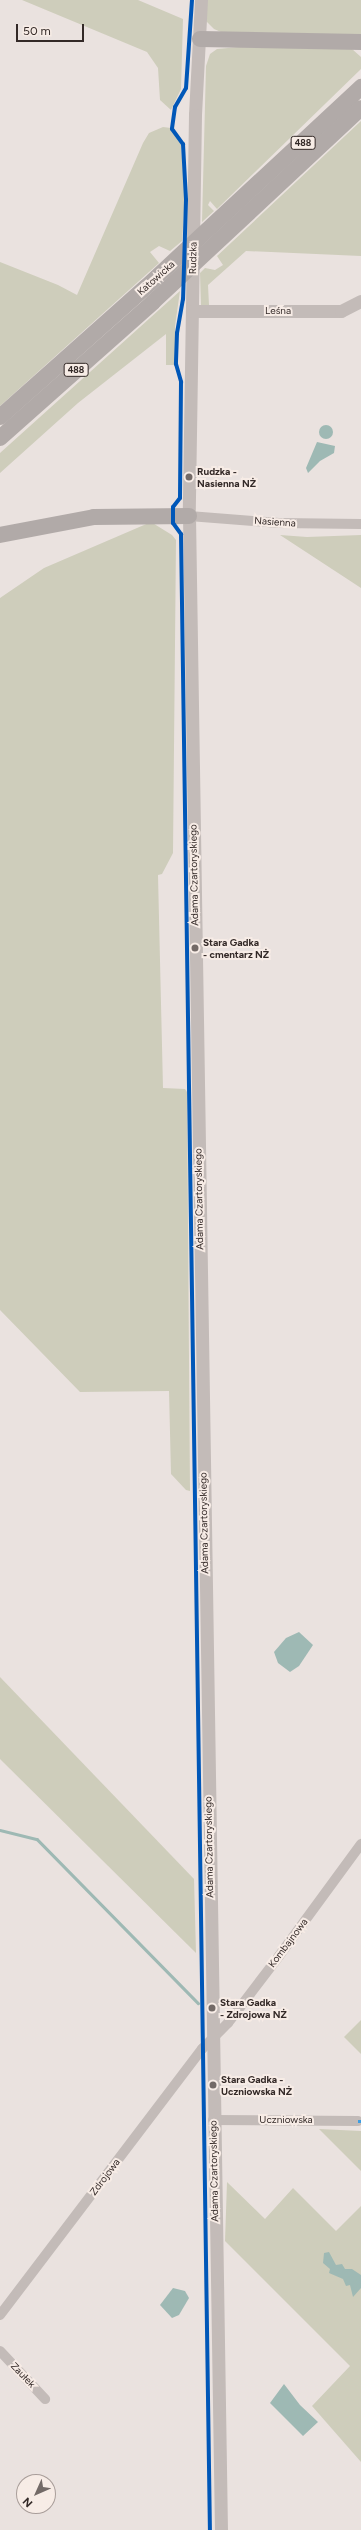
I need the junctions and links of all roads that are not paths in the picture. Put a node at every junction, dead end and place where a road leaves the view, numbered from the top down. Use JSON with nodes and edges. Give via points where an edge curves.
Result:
{"nodes":[{"id":1,"x":201,"y":0,"type":"edge"},
{"id":2,"x":200,"y":39,"type":"junction"},
{"id":3,"x":357,"y":45,"type":"edge"},
{"id":4,"x":361,"y":78,"type":"edge"},
{"id":5,"x":361,"y":87,"type":"edge"},
{"id":6,"x":361,"y":108,"type":"edge"},
{"id":7,"x":243,"y":198,"type":"junction"},
{"id":8,"x":149,"y":295,"type":"junction"},
{"id":9,"x":361,"y":301,"type":"edge"},
{"id":10,"x":192,"y":311,"type":"junction"},
{"id":11,"x":0,"y":417,"type":"edge"},
{"id":12,"x":0,"y":438,"type":"edge"},
{"id":13,"x":189,"y":516,"type":"junction"},
{"id":14,"x":361,"y":524,"type":"edge"},
{"id":15,"x":0,"y":535,"type":"edge"},
{"id":16,"x":361,"y":1844,"type":"edge"},
{"id":17,"x":212,"y":2039,"type":"junction"},
{"id":18,"x":214,"y":2120,"type":"junction"},
{"id":19,"x":358,"y":2121,"type":"dead end"},
{"id":20,"x":0,"y":2315,"type":"edge"},
{"id":21,"x":0,"y":2352,"type":"edge"},
{"id":22,"x":45,"y":2399,"type":"dead end"},
{"id":23,"x":221,"y":2530,"type":"edge"}],
"edges":[{"from":1,"to":2,"type":"street","name":"Rudzka"},
{"from":2,"to":3,"type":"main road"},
{"from":2,"to":10,"type":"street","name":"Rudzka","via":[[195,115]]},
{"from":4,"to":7,"type":"main road","via":[[279,157]]},
{"from":5,"to":7,"type":"main road","name":"Katowicka","number":"488"},
{"from":6,"to":8,"type":"main road","name":"Katowicka","number":"488","via":[[221,239]]},
{"from":7,"to":8,"type":"main road","name":"Katowicka","number":"488"},
{"from":8,"to":11,"type":"main road","name":"Katowicka","number":"488"},
{"from":8,"to":12,"type":"main road","name":"Katowicka","number":"488"},
{"from":9,"to":10,"type":"street","name":"Leśna","via":[[341,311]]},
{"from":10,"to":13,"type":"street","name":"Rudzka"},
{"from":13,"to":14,"type":"street","name":"Nasienna","via":[[279,523]]},
{"from":13,"to":15,"type":"main road","via":[[94,517]]},
{"from":13,"to":17,"type":"street","name":"Adama Czartoryskiego"},
{"from":16,"to":17,"type":"street","name":"Kombajnowa","via":[[279,1956]]},
{"from":17,"to":18,"type":"street","name":"Adama Czartoryskiego"},
{"from":17,"to":20,"type":"street","name":"Zdrojowa"},
{"from":18,"to":19,"type":"street","name":"Uczniowska"},
{"from":18,"to":23,"type":"street","name":"Adama Czartoryskiego"},
{"from":21,"to":22,"type":"street","name":"Zaułek"}]}
